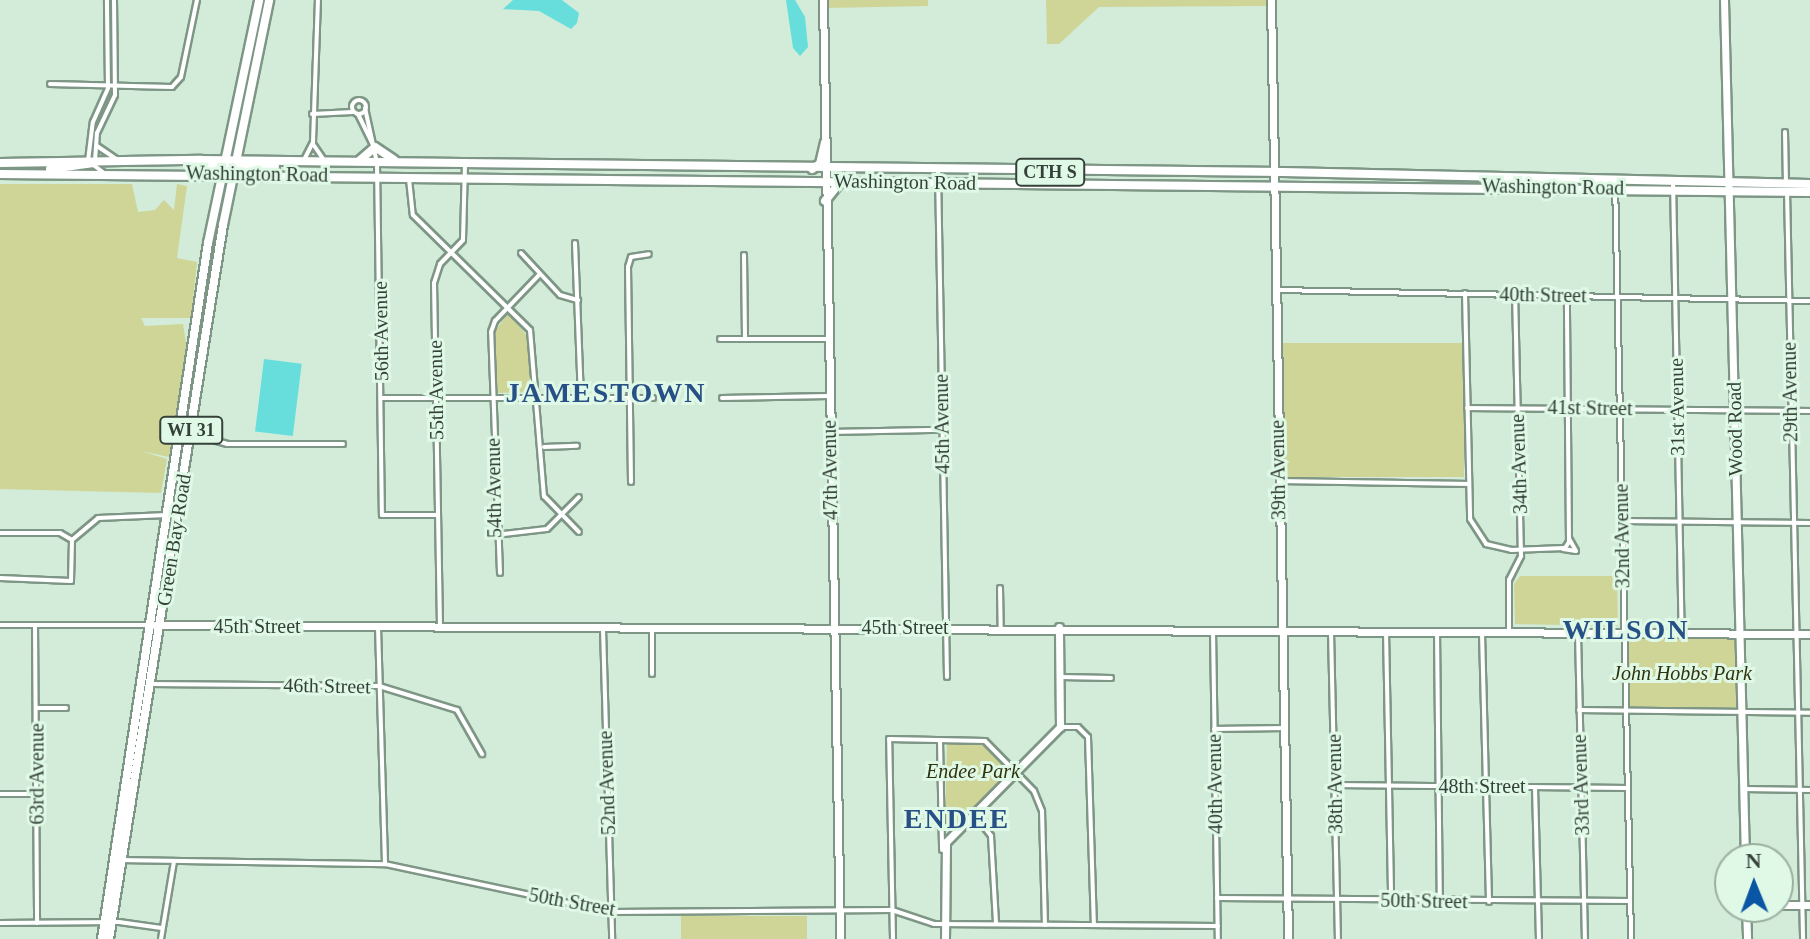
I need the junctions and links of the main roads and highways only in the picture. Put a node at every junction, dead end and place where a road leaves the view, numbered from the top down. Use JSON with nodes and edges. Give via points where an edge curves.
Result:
{"nodes":[{"id":1,"x":261,"y":1,"type":"edge"},
{"id":2,"x":237,"y":99,"type":"junction"},
{"id":3,"x":240,"y":142,"type":"junction"},
{"id":4,"x":825,"y":143,"type":"road end"},
{"id":5,"x":201,"y":160,"type":"junction"},
{"id":6,"x":284,"y":162,"type":"junction"},
{"id":7,"x":299,"y":162,"type":"junction"},
{"id":8,"x":357,"y":162,"type":"junction"},
{"id":9,"x":0,"y":163,"type":"edge"},
{"id":10,"x":92,"y":163,"type":"junction"},
{"id":11,"x":415,"y":163,"type":"junction"},
{"id":12,"x":600,"y":165,"type":"junction"},
{"id":13,"x":222,"y":168,"type":"junction"},
{"id":14,"x":235,"y":168,"type":"junction"},
{"id":15,"x":810,"y":170,"type":"junction"},
{"id":16,"x":1348,"y":173,"type":"junction"},
{"id":17,"x":0,"y":174,"type":"edge"},
{"id":18,"x":140,"y":174,"type":"junction"},
{"id":19,"x":14,"y":175,"type":"junction"},
{"id":20,"x":254,"y":175,"type":"junction"},
{"id":21,"x":300,"y":175,"type":"junction"},
{"id":22,"x":600,"y":178,"type":"junction"},
{"id":23,"x":841,"y":181,"type":"junction"},
{"id":24,"x":1317,"y":184,"type":"junction"},
{"id":25,"x":1590,"y":184,"type":"junction"},
{"id":26,"x":1810,"y":184,"type":"edge"},
{"id":27,"x":1786,"y":188,"type":"junction"},
{"id":28,"x":1810,"y":192,"type":"edge"},
{"id":29,"x":217,"y":193,"type":"junction"},
{"id":30,"x":825,"y":201,"type":"road end"},
{"id":31,"x":217,"y":260,"type":"junction"},
{"id":32,"x":186,"y":432,"type":"junction"},
{"id":33,"x":108,"y":923,"type":"junction"},
{"id":34,"x":102,"y":939,"type":"edge"},
{"id":35,"x":109,"y":939,"type":"edge"}],
"edges":[{"from":1,"to":2,"type":"main road","name":"Green Bay Road","number":"WI 31"},
{"from":1,"to":3,"type":"main road","name":"Green Bay Road","number":"WI 31","via":[[266,15]]},
{"from":2,"to":5,"type":"main road","via":[[221,151]]},
{"from":2,"to":13,"type":"main road","name":"Green Bay Road","number":"WI 31"},
{"from":3,"to":6,"type":"main road","via":[[247,157]]},
{"from":3,"to":14,"type":"main road","name":"Green Bay Road","number":"WI 31"},
{"from":4,"to":15,"type":"main road","via":[[820,164]]},
{"from":5,"to":10,"type":"main road","name":"Washington Road","number":"CTH S"},
{"from":5,"to":13,"type":"main road","name":"Washington Road","number":"CTH S"},
{"from":6,"to":7,"type":"main road","name":"Washington Road","number":"CTH S"},
{"from":6,"to":14,"type":"main road","name":"Washington Road","number":"CTH S"},
{"from":7,"to":8,"type":"main road","name":"Washington Road","number":"CTH S"},
{"from":7,"to":14,"type":"main road"},
{"from":7,"to":21,"type":"main road"},
{"from":8,"to":11,"type":"main road","name":"Washington Road","number":"CTH S"},
{"from":8,"to":11,"type":"main road","via":[[375,147],[389,160]]},
{"from":9,"to":10,"type":"main road"},
{"from":10,"to":19,"type":"main road"},
{"from":11,"to":12,"type":"main road","name":"Washington Road","number":"CTH S"},
{"from":12,"to":15,"type":"main road","name":"Washington Road","number":"CTH S"},
{"from":12,"to":22,"type":"main road"},
{"from":13,"to":14,"type":"main road","name":"Washington Road","number":"CTH S"},
{"from":13,"to":14,"type":"main road","name":"Washington Road","number":"CTH S"},
{"from":13,"to":18,"type":"main road"},
{"from":13,"to":29,"type":"main road","name":"Green Bay Road","number":"WI 31"},
{"from":14,"to":20,"type":"main road","name":"Washington Road","number":"CTH S"},
{"from":14,"to":31,"type":"main road","name":"Green Bay Road","number":"WI 31"},
{"from":15,"to":16,"type":"main road","name":"Washington Road","number":"CTH S"},
{"from":16,"to":24,"type":"main road","via":[[1345,180]]},
{"from":16,"to":25,"type":"main road","name":"Washington Road"},
{"from":17,"to":19,"type":"main road"},
{"from":18,"to":19,"type":"main road"},
{"from":18,"to":29,"type":"main road","via":[[208,179]]},
{"from":20,"to":21,"type":"main road","name":"Washington Road","number":"CTH S"},
{"from":20,"to":31,"type":"main road","via":[[242,179],[235,191]]},
{"from":21,"to":22,"type":"main road","name":"Washington Road","number":"CTH S"},
{"from":22,"to":23,"type":"main road","name":"Washington Road","number":"CTH S"},
{"from":23,"to":24,"type":"main road","name":"Washington Road","number":"CTH S"},
{"from":23,"to":30,"type":"main road"},
{"from":24,"to":25,"type":"main road","name":"Washington Road"},
{"from":25,"to":27,"type":"main road","name":"Washington Road"},
{"from":26,"to":27,"type":"main road","name":"Washington Road"},
{"from":27,"to":28,"type":"main road","name":"Washington Road"},
{"from":29,"to":32,"type":"main road","name":"Green Bay Road","number":"WI 31"},
{"from":31,"to":32,"type":"main road","name":"Green Bay Road","number":"WI 31"},
{"from":32,"to":33,"type":"main road","name":"Green Bay Road","number":"WI 31"},
{"from":33,"to":34,"type":"main road","name":"Green Bay Road","number":"WI 31"},
{"from":33,"to":35,"type":"main road","name":"Green Bay Road","number":"WI 31"}]}
